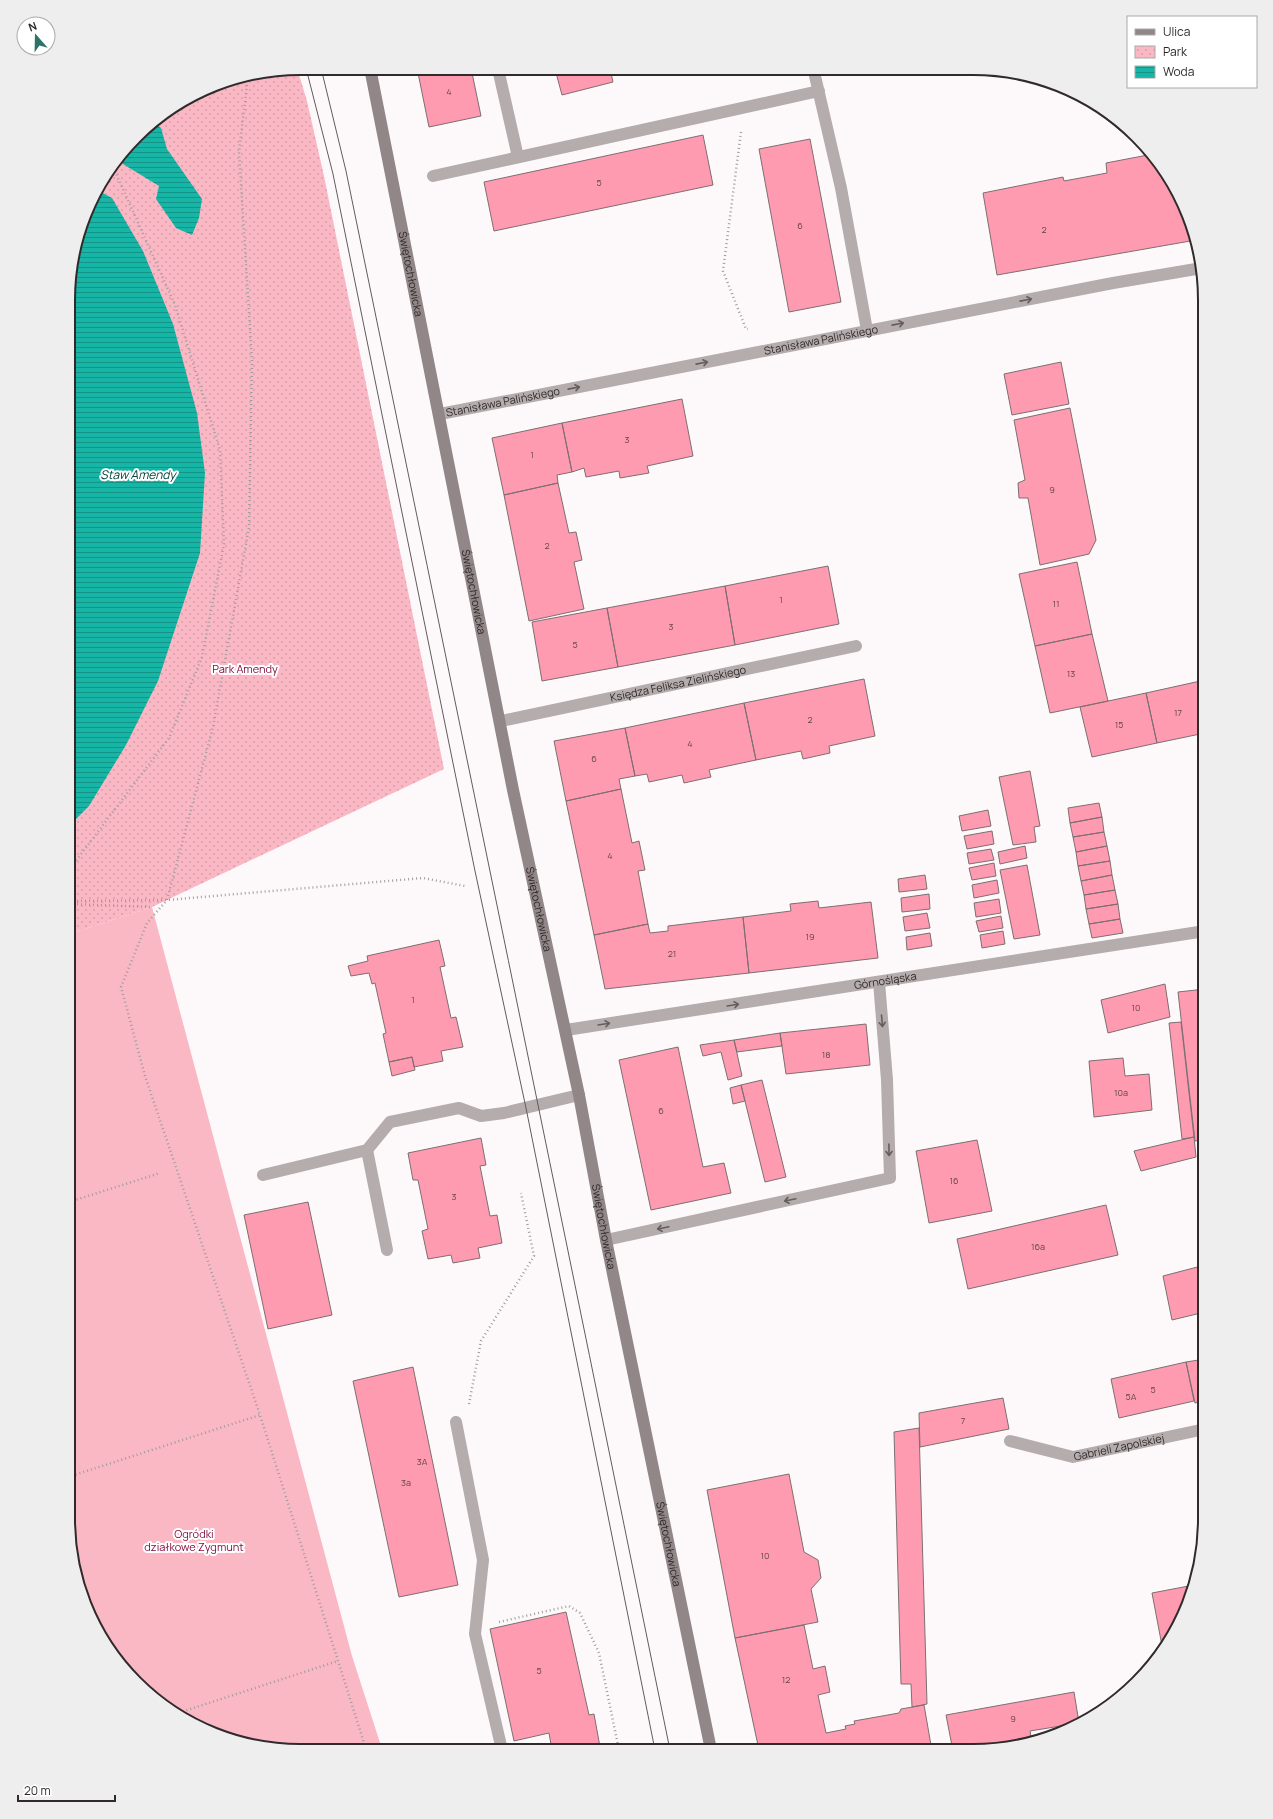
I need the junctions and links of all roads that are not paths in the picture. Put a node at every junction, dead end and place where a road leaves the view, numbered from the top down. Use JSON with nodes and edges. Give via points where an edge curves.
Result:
{"nodes":[{"id":1,"x":371,"y":75,"type":"edge"},
{"id":2,"x":499,"y":75,"type":"edge"},
{"id":3,"x":815,"y":75,"type":"edge"},
{"id":4,"x":819,"y":91,"type":"junction"},
{"id":5,"x":518,"y":157,"type":"junction"},
{"id":6,"x":433,"y":176,"type":"dead end"},
{"id":7,"x":1196,"y":269,"type":"edge"},
{"id":8,"x":867,"y":330,"type":"junction"},
{"id":9,"x":440,"y":414,"type":"junction"},
{"id":10,"x":856,"y":646,"type":"dead end"},
{"id":11,"x":501,"y":721,"type":"junction"},
{"id":12,"x":1198,"y":932,"type":"edge"},
{"id":13,"x":879,"y":982,"type":"junction"},
{"id":14,"x":566,"y":1030,"type":"junction"},
{"id":15,"x":579,"y":1095,"type":"junction"},
{"id":16,"x":367,"y":1150,"type":"junction"},
{"id":17,"x":263,"y":1174,"type":"dead end"},
{"id":18,"x":606,"y":1240,"type":"junction"},
{"id":19,"x":387,"y":1250,"type":"dead end"},
{"id":20,"x":456,"y":1422,"type":"road end"},
{"id":21,"x":1198,"y":1430,"type":"edge"},
{"id":22,"x":1010,"y":1441,"type":"dead end"},
{"id":23,"x":501,"y":1744,"type":"edge"},
{"id":24,"x":710,"y":1744,"type":"edge"}],
"edges":[{"from":1,"to":9,"type":"main road","name":"Świętochłowicka"},
{"from":2,"to":5,"type":"street"},
{"from":3,"to":4,"type":"street"},
{"from":4,"to":5,"type":"street"},
{"from":4,"to":8,"type":"street","via":[[841,188]]},
{"from":5,"to":6,"type":"street"},
{"from":8,"to":7,"type":"street","name":"Stanisława Palińskiego","one_way":true},
{"from":9,"to":8,"type":"street","name":"Stanisława Palińskiego","one_way":true},
{"from":9,"to":11,"type":"main road","name":"Świętochłowicka"},
{"from":10,"to":11,"type":"street","name":"Księdza Feliksa Zielińskiego"},
{"from":11,"to":14,"type":"main road","name":"Świętochłowicka","via":[[513,790]]},
{"from":12,"to":13,"type":"street","name":"Górnośląska"},
{"from":14,"to":13,"type":"street","name":"Górnośląska","one_way":true},
{"from":13,"to":18,"type":"street","one_way":true,"via":[[887,1080],[890,1178]]},
{"from":14,"to":15,"type":"main road","name":"Świętochłowicka"},
{"from":15,"to":16,"type":"street","via":[[504,1113],[481,1116],[459,1108],[390,1122]]},
{"from":15,"to":18,"type":"main road","name":"Świętochłowicka"},
{"from":16,"to":17,"type":"street"},
{"from":16,"to":19,"type":"street"},
{"from":18,"to":24,"type":"main road","name":"Świętochłowicka"},
{"from":20,"to":23,"type":"street","via":[[483,1560],[475,1634]]},
{"from":21,"to":22,"type":"street","name":"Gabrieli Zapolskiej","via":[[1073,1457]]}]}
